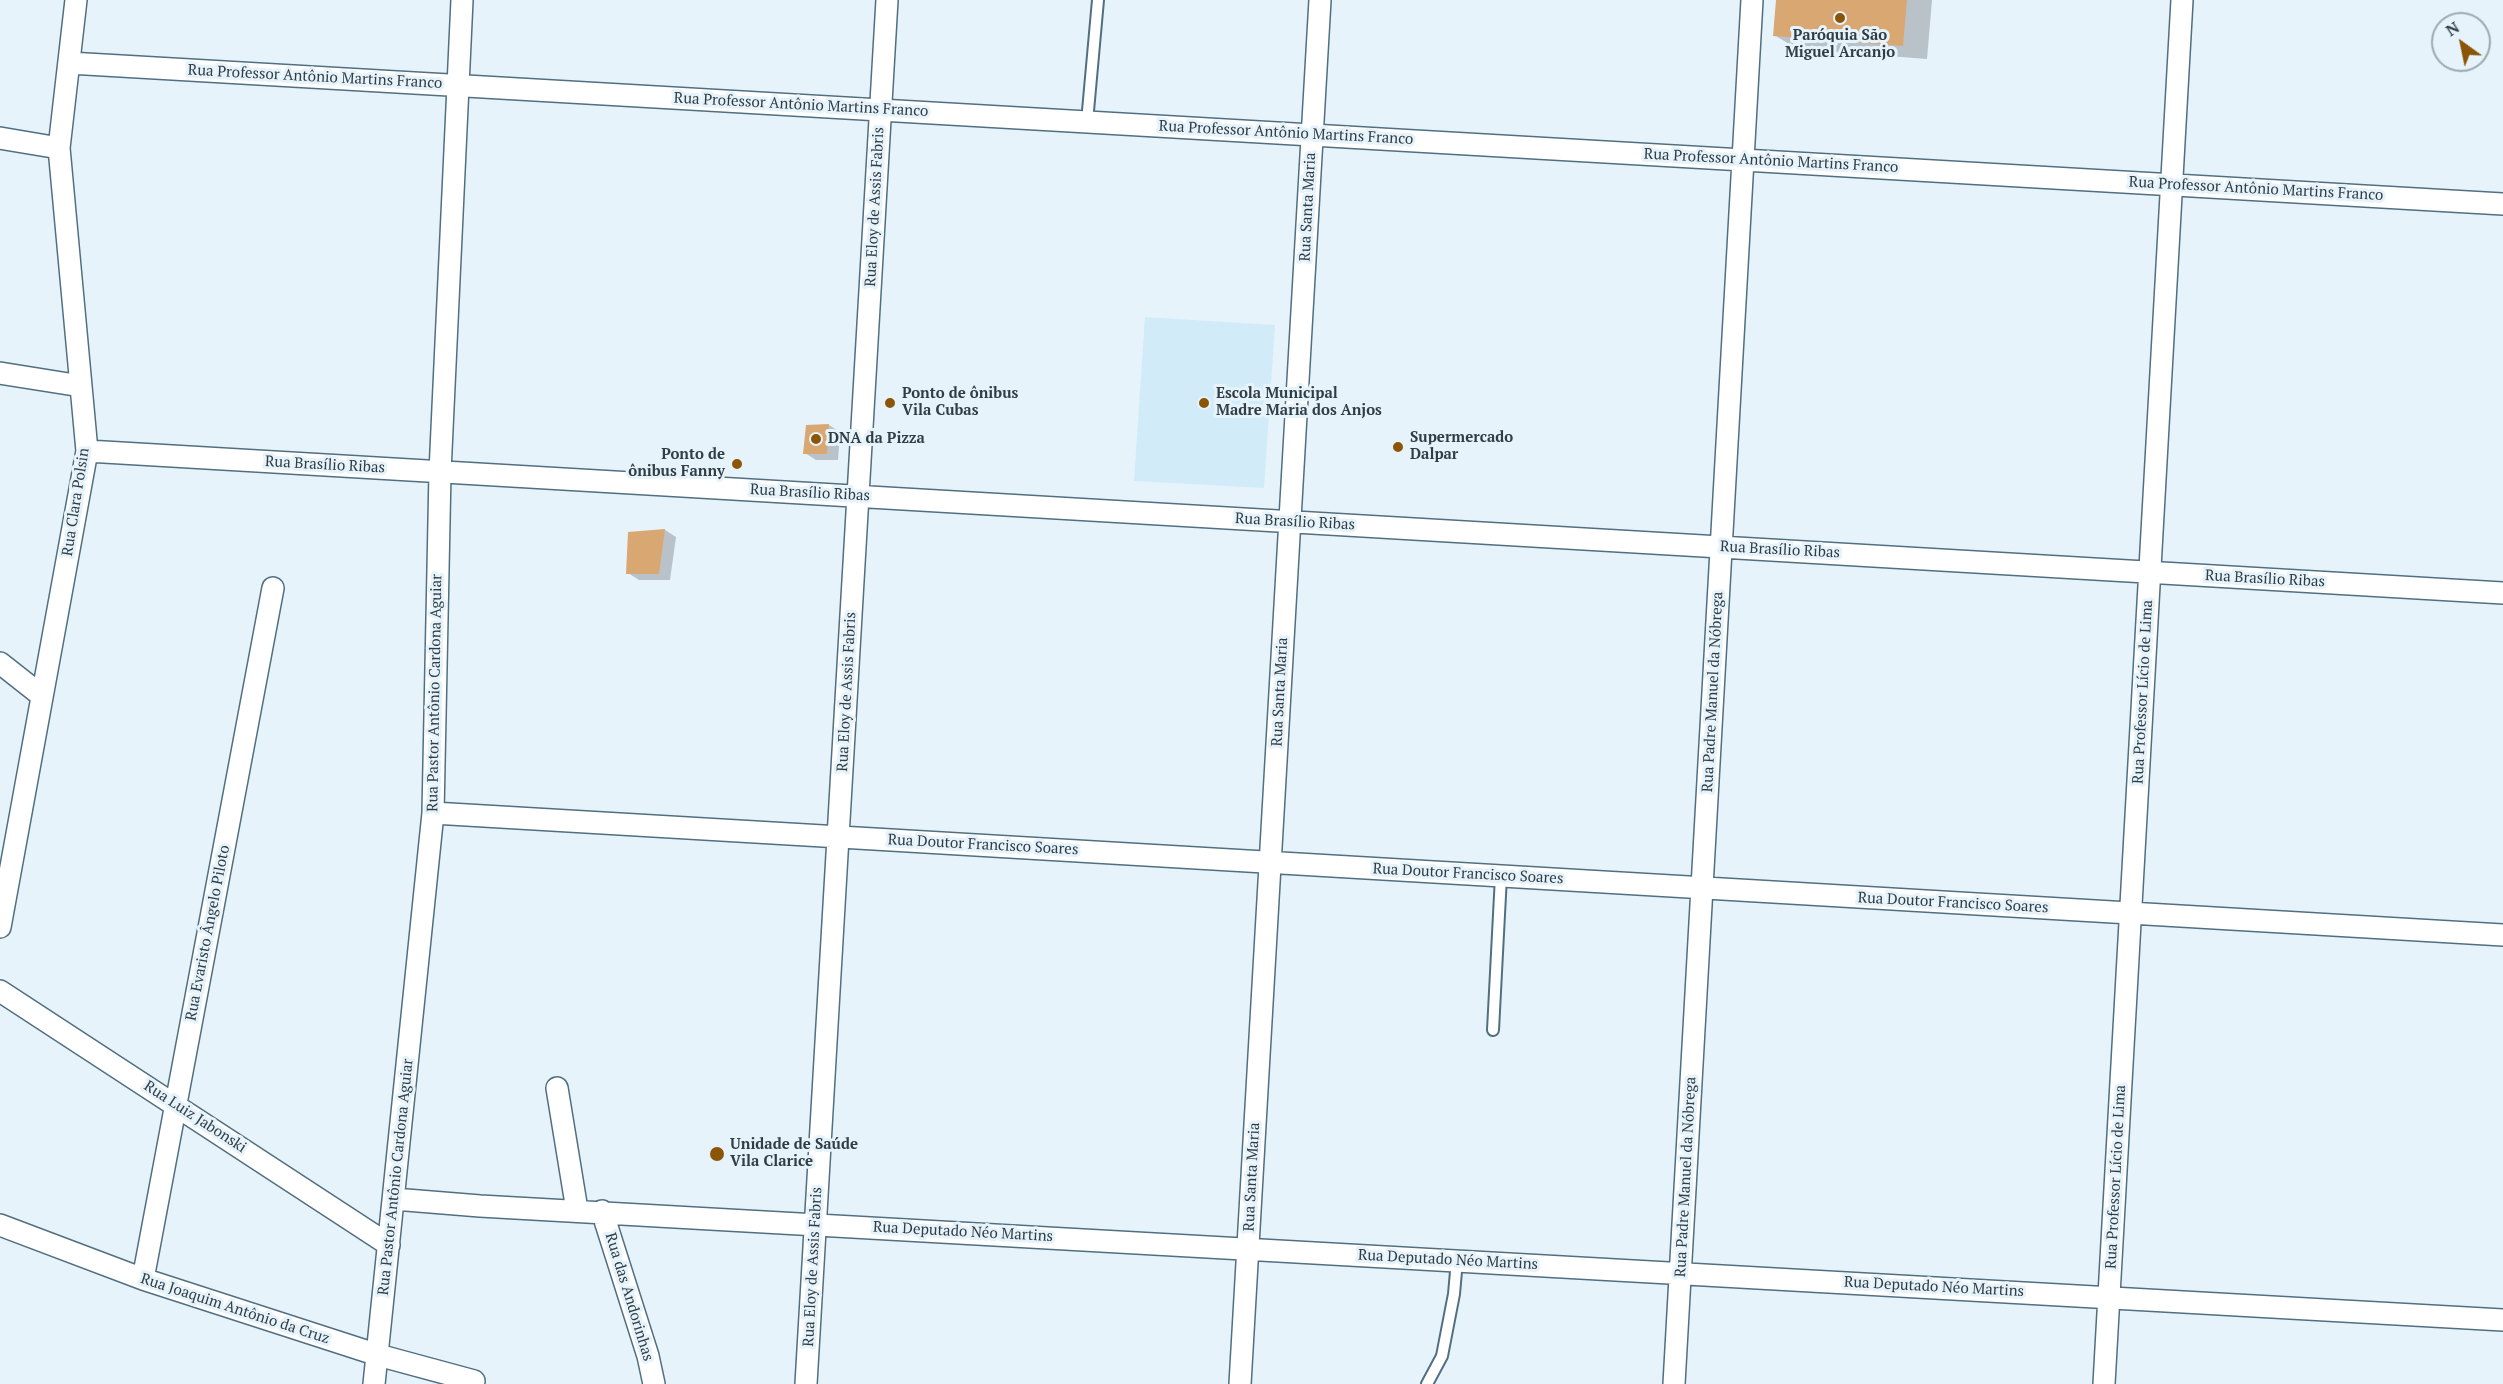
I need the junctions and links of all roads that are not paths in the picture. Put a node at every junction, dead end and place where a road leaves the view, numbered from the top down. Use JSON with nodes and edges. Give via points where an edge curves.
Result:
{"nodes":[{"id":1,"x":76,"y":0,"type":"edge"},
{"id":2,"x":462,"y":0,"type":"edge"},
{"id":3,"x":887,"y":0,"type":"edge"},
{"id":4,"x":1098,"y":0,"type":"edge"},
{"id":5,"x":1320,"y":0,"type":"edge"},
{"id":6,"x":1752,"y":0,"type":"edge"},
{"id":7,"x":2182,"y":0,"type":"edge"},
{"id":8,"x":69,"y":63,"type":"junction"},
{"id":9,"x":458,"y":86,"type":"junction"},
{"id":10,"x":880,"y":110,"type":"junction"},
{"id":11,"x":1088,"y":122,"type":"junction"},
{"id":12,"x":1312,"y":135,"type":"junction"},
{"id":13,"x":0,"y":138,"type":"edge"},
{"id":14,"x":59,"y":148,"type":"junction"},
{"id":15,"x":1743,"y":160,"type":"junction"},
{"id":16,"x":2171,"y":184,"type":"junction"},
{"id":17,"x":2503,"y":204,"type":"edge"},
{"id":18,"x":0,"y":374,"type":"edge"},
{"id":19,"x":81,"y":386,"type":"junction"},
{"id":20,"x":87,"y":451,"type":"junction"},
{"id":21,"x":440,"y":472,"type":"junction"},
{"id":22,"x":858,"y":496,"type":"junction"},
{"id":23,"x":1290,"y":522,"type":"junction"},
{"id":24,"x":1721,"y":547,"type":"junction"},
{"id":25,"x":2150,"y":572,"type":"junction"},
{"id":26,"x":273,"y":588,"type":"dead end"},
{"id":27,"x":2503,"y":593,"type":"edge"},
{"id":28,"x":0,"y":663,"type":"edge"},
{"id":29,"x":42,"y":696,"type":"junction"},
{"id":30,"x":433,"y":813,"type":"junction"},
{"id":31,"x":838,"y":837,"type":"junction"},
{"id":32,"x":1270,"y":862,"type":"junction"},
{"id":33,"x":1501,"y":876,"type":"junction"},
{"id":34,"x":1702,"y":888,"type":"junction"},
{"id":35,"x":2130,"y":913,"type":"junction"},
{"id":36,"x":0,"y":927,"type":"edge"},
{"id":37,"x":2503,"y":935,"type":"edge"},
{"id":38,"x":0,"y":990,"type":"edge"},
{"id":39,"x":1493,"y":1030,"type":"dead end"},
{"id":40,"x":557,"y":1088,"type":"dead end"},
{"id":41,"x":176,"y":1105,"type":"junction"},
{"id":42,"x":394,"y":1199,"type":"junction"},
{"id":43,"x":577,"y":1210,"type":"junction"},
{"id":44,"x":602,"y":1211,"type":"junction"},
{"id":45,"x":816,"y":1223,"type":"junction"},
{"id":46,"x":0,"y":1225,"type":"edge"},
{"id":47,"x":389,"y":1245,"type":"junction"},
{"id":48,"x":1248,"y":1248,"type":"junction"},
{"id":49,"x":1457,"y":1260,"type":"junction"},
{"id":50,"x":1680,"y":1273,"type":"junction"},
{"id":51,"x":143,"y":1279,"type":"junction"},
{"id":52,"x":2109,"y":1298,"type":"junction"},
{"id":53,"x":2503,"y":1320,"type":"edge"},
{"id":54,"x":378,"y":1355,"type":"junction"},
{"id":55,"x":474,"y":1381,"type":"dead end"},
{"id":56,"x":374,"y":1384,"type":"edge"},
{"id":57,"x":654,"y":1384,"type":"edge"},
{"id":58,"x":806,"y":1384,"type":"edge"},
{"id":59,"x":1240,"y":1384,"type":"edge"},
{"id":60,"x":1427,"y":1384,"type":"edge"},
{"id":61,"x":1674,"y":1384,"type":"edge"},
{"id":62,"x":2104,"y":1384,"type":"edge"}],
"edges":[{"from":1,"to":8,"type":"street","name":"Rua Clara Polsin"},
{"from":2,"to":9,"type":"street","name":"Rua Pastor Antônio Cardona Aguiar"},
{"from":3,"to":10,"type":"street","name":"Rua Eloy de Assis Fabris"},
{"from":4,"to":11,"type":"lane"},
{"from":5,"to":12,"type":"street","name":"Rua Santa Maria"},
{"from":6,"to":15,"type":"street","name":"Rua Padre Manuel da Nóbrega"},
{"from":7,"to":16,"type":"street","name":"Rua Professor Lício de Lima"},
{"from":8,"to":9,"type":"street","name":"Rua Professor Antônio Martins Franco"},
{"from":8,"to":14,"type":"street","name":"Rua Clara Polsin"},
{"from":9,"to":10,"type":"street","name":"Rua Professor Antônio Martins Franco"},
{"from":9,"to":21,"type":"street","name":"Rua Pastor Antônio Cardona Aguiar"},
{"from":10,"to":11,"type":"street","name":"Rua Professor Antônio Martins Franco"},
{"from":10,"to":22,"type":"street","name":"Rua Eloy de Assis Fabris"},
{"from":11,"to":12,"type":"street","name":"Rua Professor Antônio Martins Franco"},
{"from":12,"to":15,"type":"street","name":"Rua Professor Antônio Martins Franco"},
{"from":12,"to":23,"type":"street","name":"Rua Santa Maria"},
{"from":13,"to":14,"type":"street"},
{"from":14,"to":19,"type":"street","name":"Rua Clara Polsin"},
{"from":15,"to":16,"type":"street","name":"Rua Professor Antônio Martins Franco"},
{"from":15,"to":24,"type":"street","name":"Rua Padre Manuel da Nóbrega"},
{"from":16,"to":17,"type":"street","name":"Rua Professor Antônio Martins Franco"},
{"from":16,"to":25,"type":"street","name":"Rua Professor Lício de Lima"},
{"from":18,"to":19,"type":"street"},
{"from":19,"to":20,"type":"street","name":"Rua Clara Polsin"},
{"from":20,"to":21,"type":"street","name":"Rua Brasílio Ribas"},
{"from":20,"to":29,"type":"street","name":"Rua Clara Polsin"},
{"from":21,"to":22,"type":"street","name":"Rua Brasílio Ribas"},
{"from":21,"to":30,"type":"street","name":"Rua Pastor Antônio Cardona Aguiar"},
{"from":22,"to":23,"type":"street","name":"Rua Brasílio Ribas"},
{"from":22,"to":31,"type":"street","name":"Rua Eloy de Assis Fabris"},
{"from":23,"to":24,"type":"street","name":"Rua Brasílio Ribas"},
{"from":23,"to":32,"type":"street","name":"Rua Santa Maria"},
{"from":24,"to":25,"type":"street","name":"Rua Brasílio Ribas"},
{"from":24,"to":34,"type":"street","name":"Rua Padre Manuel da Nóbrega"},
{"from":25,"to":27,"type":"street","name":"Rua Brasílio Ribas"},
{"from":25,"to":35,"type":"street","name":"Rua Professor Lício de Lima"},
{"from":26,"to":41,"type":"street","name":"Rua Evaristo Ângelo Piloto"},
{"from":28,"to":29,"type":"street"},
{"from":29,"to":36,"type":"street","name":"Rua Clara Polsin"},
{"from":30,"to":31,"type":"street","name":"Rua Doutor Francisco Soares"},
{"from":30,"to":42,"type":"street","name":"Rua Pastor Antônio Cardona Aguiar"},
{"from":31,"to":32,"type":"street","name":"Rua Doutor Francisco Soares"},
{"from":31,"to":45,"type":"street","name":"Rua Eloy de Assis Fabris"},
{"from":32,"to":33,"type":"street","name":"Rua Doutor Francisco Soares"},
{"from":32,"to":48,"type":"street","name":"Rua Santa Maria"},
{"from":33,"to":34,"type":"street","name":"Rua Doutor Francisco Soares"},
{"from":33,"to":39,"type":"lane"},
{"from":34,"to":35,"type":"street","name":"Rua Doutor Francisco Soares"},
{"from":34,"to":50,"type":"street","name":"Rua Padre Manuel da Nóbrega"},
{"from":35,"to":37,"type":"street","name":"Rua Doutor Francisco Soares"},
{"from":35,"to":52,"type":"street","name":"Rua Professor Lício de Lima"},
{"from":38,"to":41,"type":"street","name":"Rua Luiz Jabonski"},
{"from":40,"to":43,"type":"street"},
{"from":41,"to":47,"type":"street","name":"Rua Luiz Jabonski"},
{"from":41,"to":51,"type":"street","name":"Rua Evaristo Ângelo Piloto"},
{"from":42,"to":43,"type":"street","name":"Rua Deputado Néo Martins"},
{"from":42,"to":47,"type":"street","name":"Rua Pastor Antônio Cardona Aguiar"},
{"from":43,"to":44,"type":"street","name":"Rua Deputado Néo Martins"},
{"from":44,"to":45,"type":"street","name":"Rua Deputado Néo Martins"},
{"from":44,"to":57,"type":"street","name":"Rua das Andorinhas"},
{"from":45,"to":48,"type":"street","name":"Rua Deputado Néo Martins"},
{"from":45,"to":58,"type":"street","name":"Rua Eloy de Assis Fabris"},
{"from":46,"to":51,"type":"street","name":"Rua Joaquim Antônio da Cruz"},
{"from":47,"to":54,"type":"street","name":"Rua Pastor Antônio Cardona Aguiar"},
{"from":48,"to":49,"type":"street","name":"Rua Deputado Néo Martins"},
{"from":48,"to":59,"type":"street","name":"Rua Santa Maria"},
{"from":49,"to":50,"type":"street","name":"Rua Deputado Néo Martins"},
{"from":49,"to":60,"type":"lane","via":[[1442,1356]]},
{"from":50,"to":52,"type":"street","name":"Rua Deputado Néo Martins"},
{"from":50,"to":61,"type":"street","name":"Rua Padre Manuel da Nóbrega"},
{"from":51,"to":54,"type":"street","name":"Rua Joaquim Antônio da Cruz"},
{"from":52,"to":53,"type":"street","name":"Rua Deputado Néo Martins"},
{"from":52,"to":62,"type":"street","name":"Rua Professor Lício de Lima"},
{"from":54,"to":55,"type":"street","name":"Rua Joaquim Antônio da Cruz"},
{"from":54,"to":56,"type":"street","name":"Rua Pastor Antônio Cardona Aguiar"}]}
